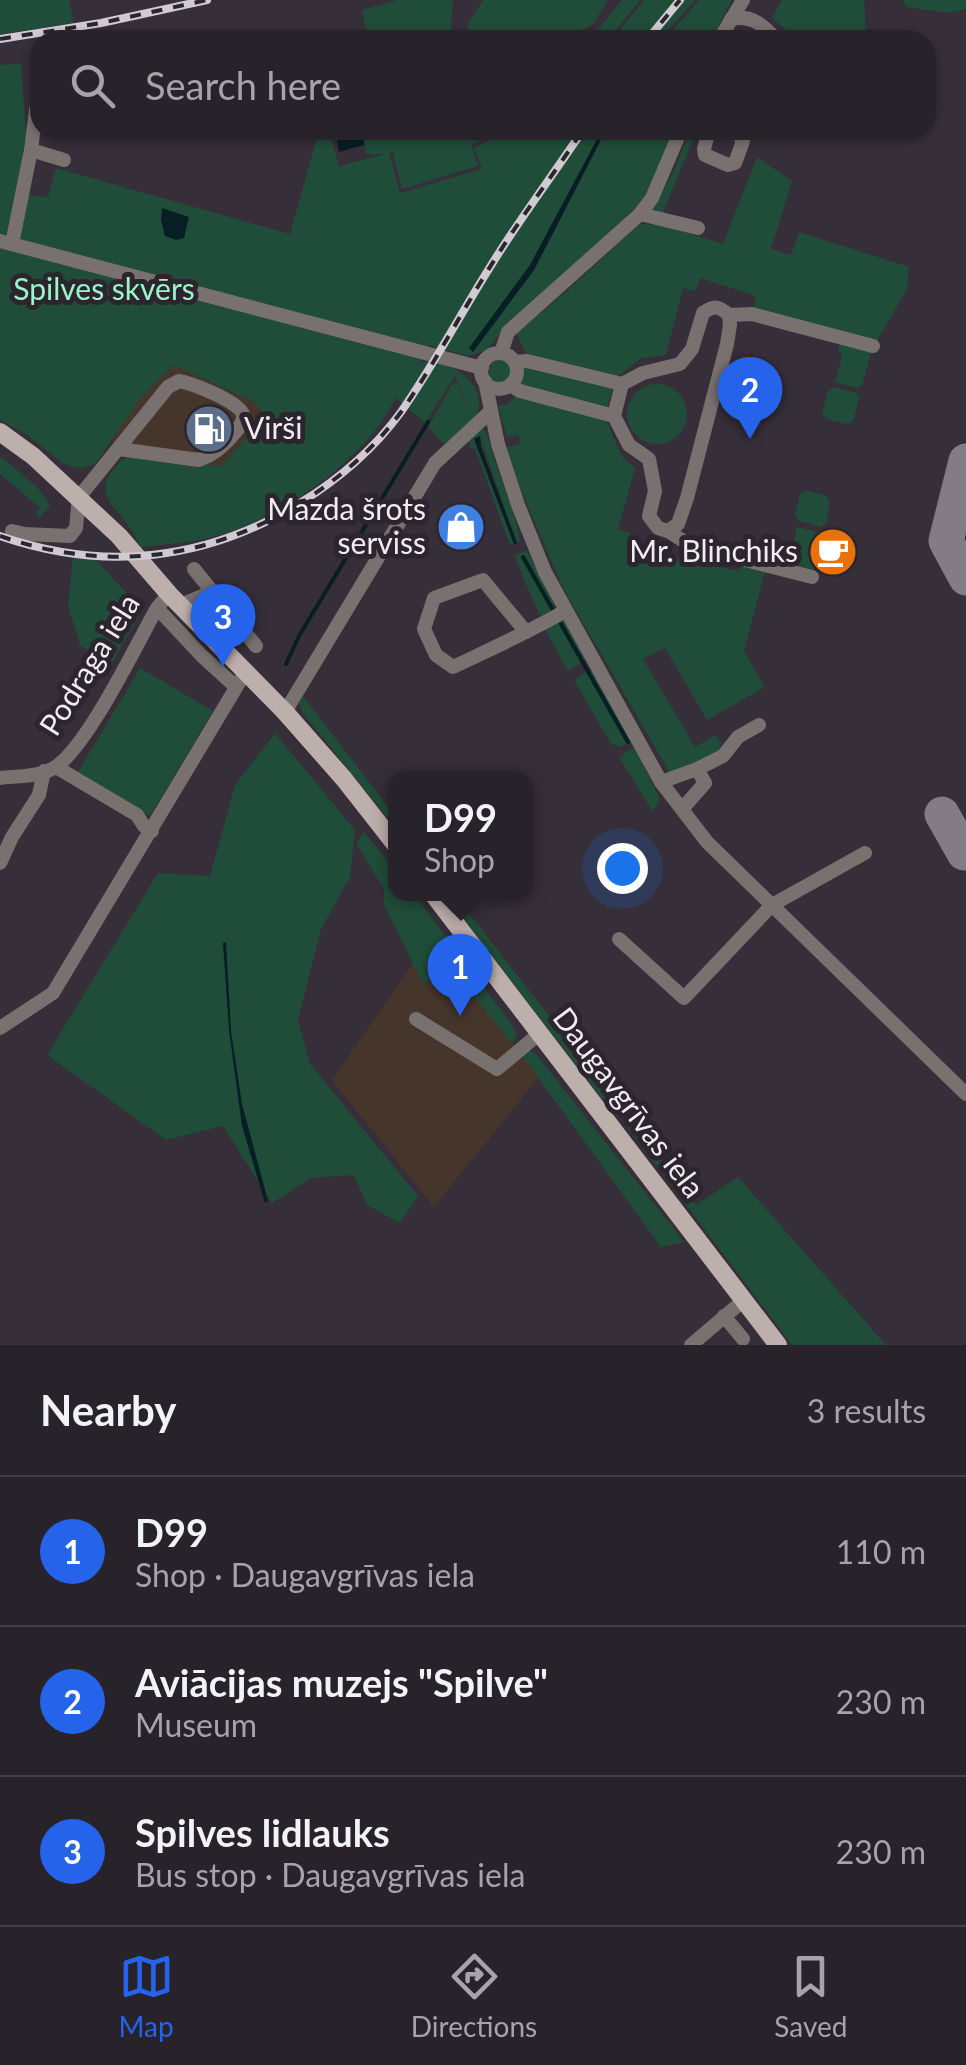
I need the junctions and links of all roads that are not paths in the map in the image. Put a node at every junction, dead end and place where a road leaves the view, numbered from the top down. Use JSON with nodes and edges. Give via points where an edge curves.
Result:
{"nodes":[{"id":1,"x":743,"y":0,"type":"edge"},
{"id":2,"x":731,"y":19,"type":"junction"},
{"id":3,"x":725,"y":30,"type":"edge"},
{"id":4,"x":768,"y":30,"type":"edge"},
{"id":5,"x":33,"y":140,"type":"edge"},
{"id":6,"x":677,"y":140,"type":"edge"},
{"id":7,"x":706,"y":140,"type":"edge"},
{"id":8,"x":742,"y":140,"type":"edge"},
{"id":9,"x":31,"y":150,"type":"junction"},
{"id":10,"x":64,"y":160,"type":"dead end"},
{"id":11,"x":640,"y":214,"type":"junction"},
{"id":12,"x":698,"y":228,"type":"dead end"},
{"id":13,"x":6,"y":242,"type":"edge"},
{"id":14,"x":729,"y":315,"type":"junction"},
{"id":15,"x":873,"y":346,"type":"dead end"},
{"id":16,"x":501,"y":353,"type":"junction"},
{"id":17,"x":515,"y":362,"type":"junction"},
{"id":18,"x":483,"y":375,"type":"junction"},
{"id":19,"x":622,"y":384,"type":"junction"},
{"id":20,"x":510,"y":385,"type":"junction"},
{"id":21,"x":491,"y":410,"type":"junction"},
{"id":22,"x":614,"y":416,"type":"junction"},
{"id":23,"x":0,"y":432,"type":"edge"},
{"id":24,"x":119,"y":448,"type":"junction"},
{"id":25,"x":79,"y":498,"type":"junction"},
{"id":26,"x":12,"y":531,"type":"dead end"},
{"id":27,"x":668,"y":531,"type":"junction"},
{"id":28,"x":194,"y":568,"type":"dead end"},
{"id":29,"x":812,"y":577,"type":"dead end"},
{"id":30,"x":212,"y":592,"type":"junction"},
{"id":31,"x":169,"y":602,"type":"junction"},
{"id":32,"x":565,"y":612,"type":"junction"},
{"id":33,"x":526,"y":632,"type":"junction"},
{"id":34,"x":256,"y":646,"type":"dead end"},
{"id":35,"x":241,"y":679,"type":"junction"},
{"id":36,"x":285,"y":712,"type":"junction"},
{"id":37,"x":759,"y":725,"type":"dead end"},
{"id":38,"x":50,"y":769,"type":"junction"},
{"id":39,"x":697,"y":769,"type":"junction"},
{"id":40,"x":0,"y":778,"type":"edge"},
{"id":41,"x":661,"y":782,"type":"junction"},
{"id":42,"x":682,"y":809,"type":"junction"},
{"id":43,"x":152,"y":830,"type":"junction"},
{"id":44,"x":388,"y":835,"type":"edge"},
{"id":45,"x":865,"y":853,"type":"dead end"},
{"id":46,"x":0,"y":863,"type":"edge"},
{"id":47,"x":438,"y":901,"type":"edge"},
{"id":48,"x":772,"y":905,"type":"junction"},
{"id":49,"x":619,"y":939,"type":"dead end"},
{"id":50,"x":416,"y":1018,"type":"dead end"},
{"id":51,"x":0,"y":1028,"type":"edge"},
{"id":52,"x":540,"y":1033,"type":"junction"},
{"id":53,"x":966,"y":1094,"type":"edge"},
{"id":54,"x":744,"y":1300,"type":"junction"},
{"id":55,"x":724,"y":1316,"type":"junction"},
{"id":56,"x":743,"y":1339,"type":"dead end"},
{"id":57,"x":691,"y":1345,"type":"edge"},
{"id":58,"x":778,"y":1345,"type":"edge"}],
"edges":[{"from":1,"to":2,"type":"street"},
{"from":2,"to":3,"type":"street"},
{"from":2,"to":4,"type":"street","via":[[753,20]]},
{"from":5,"to":9,"type":"street"},
{"from":6,"to":11,"type":"street"},
{"from":7,"to":8,"type":"street","via":[[705,154],[728,165]]},
{"from":9,"to":10,"type":"street"},
{"from":9,"to":13,"type":"street"},
{"from":11,"to":12,"type":"street"},
{"from":11,"to":16,"type":"street","via":[[508,332]]},
{"from":13,"to":18,"type":"street"},
{"from":14,"to":15,"type":"street","via":[[752,314]]},
{"from":14,"to":19,"type":"street","via":[[712,306],[680,364]]},
{"from":14,"to":27,"type":"street","via":[[687,498],[678,524]]},
{"from":16,"to":17,"type":"street"},
{"from":16,"to":18,"type":"street","via":[[488,357]]},
{"from":17,"to":19,"type":"street"},
{"from":17,"to":20,"type":"street"},
{"from":18,"to":20,"type":"street","via":[[499,389]]},
{"from":18,"to":21,"type":"street"},
{"from":19,"to":22,"type":"street"},
{"from":20,"to":22,"type":"street"},
{"from":21,"to":32,"type":"street","via":[[518,506]]},
{"from":21,"to":36,"type":"street","via":[[435,463]]},
{"from":22,"to":27,"type":"street","via":[[629,445],[649,459],[656,491],[649,516]]},
{"from":23,"to":25,"type":"main road"},
{"from":24,"to":24,"type":"street","via":[[179,381],[213,393],[243,416],[220,449],[198,460]]},
{"from":24,"to":25,"type":"street"},
{"from":25,"to":26,"type":"street","via":[[70,536]]},
{"from":25,"to":31,"type":"main road","via":[[119,536]]},
{"from":27,"to":29,"type":"street","via":[[692,546]]},
{"from":28,"to":30,"type":"street"},
{"from":30,"to":31,"type":"street"},
{"from":30,"to":34,"type":"street"},
{"from":31,"to":35,"type":"main road"},
{"from":31,"to":38,"type":"street","name":"Podraga iela","via":[[81,741]]},
{"from":32,"to":33,"type":"street"},
{"from":32,"to":41,"type":"street"},
{"from":33,"to":33,"type":"street","via":[[483,580],[434,598],[424,629],[436,655],[453,667]]},
{"from":35,"to":36,"type":"main road"},
{"from":35,"to":43,"type":"street"},
{"from":36,"to":44,"type":"main road"},
{"from":37,"to":39,"type":"street"},
{"from":38,"to":40,"type":"street","name":"Podraga iela"},
{"from":38,"to":43,"type":"street"},
{"from":38,"to":46,"type":"street"},
{"from":39,"to":41,"type":"street"},
{"from":39,"to":42,"type":"street","via":[[705,783]]},
{"from":41,"to":42,"type":"street"},
{"from":42,"to":48,"type":"street"},
{"from":43,"to":51,"type":"street","via":[[52,993]]},
{"from":45,"to":48,"type":"street"},
{"from":47,"to":52,"type":"main road","name":"Daugavgrīvas iela"},
{"from":48,"to":49,"type":"street","via":[[684,998]]},
{"from":48,"to":53,"type":"street"},
{"from":50,"to":52,"type":"street","via":[[497,1069]]},
{"from":52,"to":54,"type":"main road","name":"Daugavgrīvas iela"},
{"from":54,"to":55,"type":"street"},
{"from":54,"to":58,"type":"main road","name":"Daugavgrīvas iela"},
{"from":55,"to":56,"type":"street"},
{"from":55,"to":57,"type":"street"}]}
